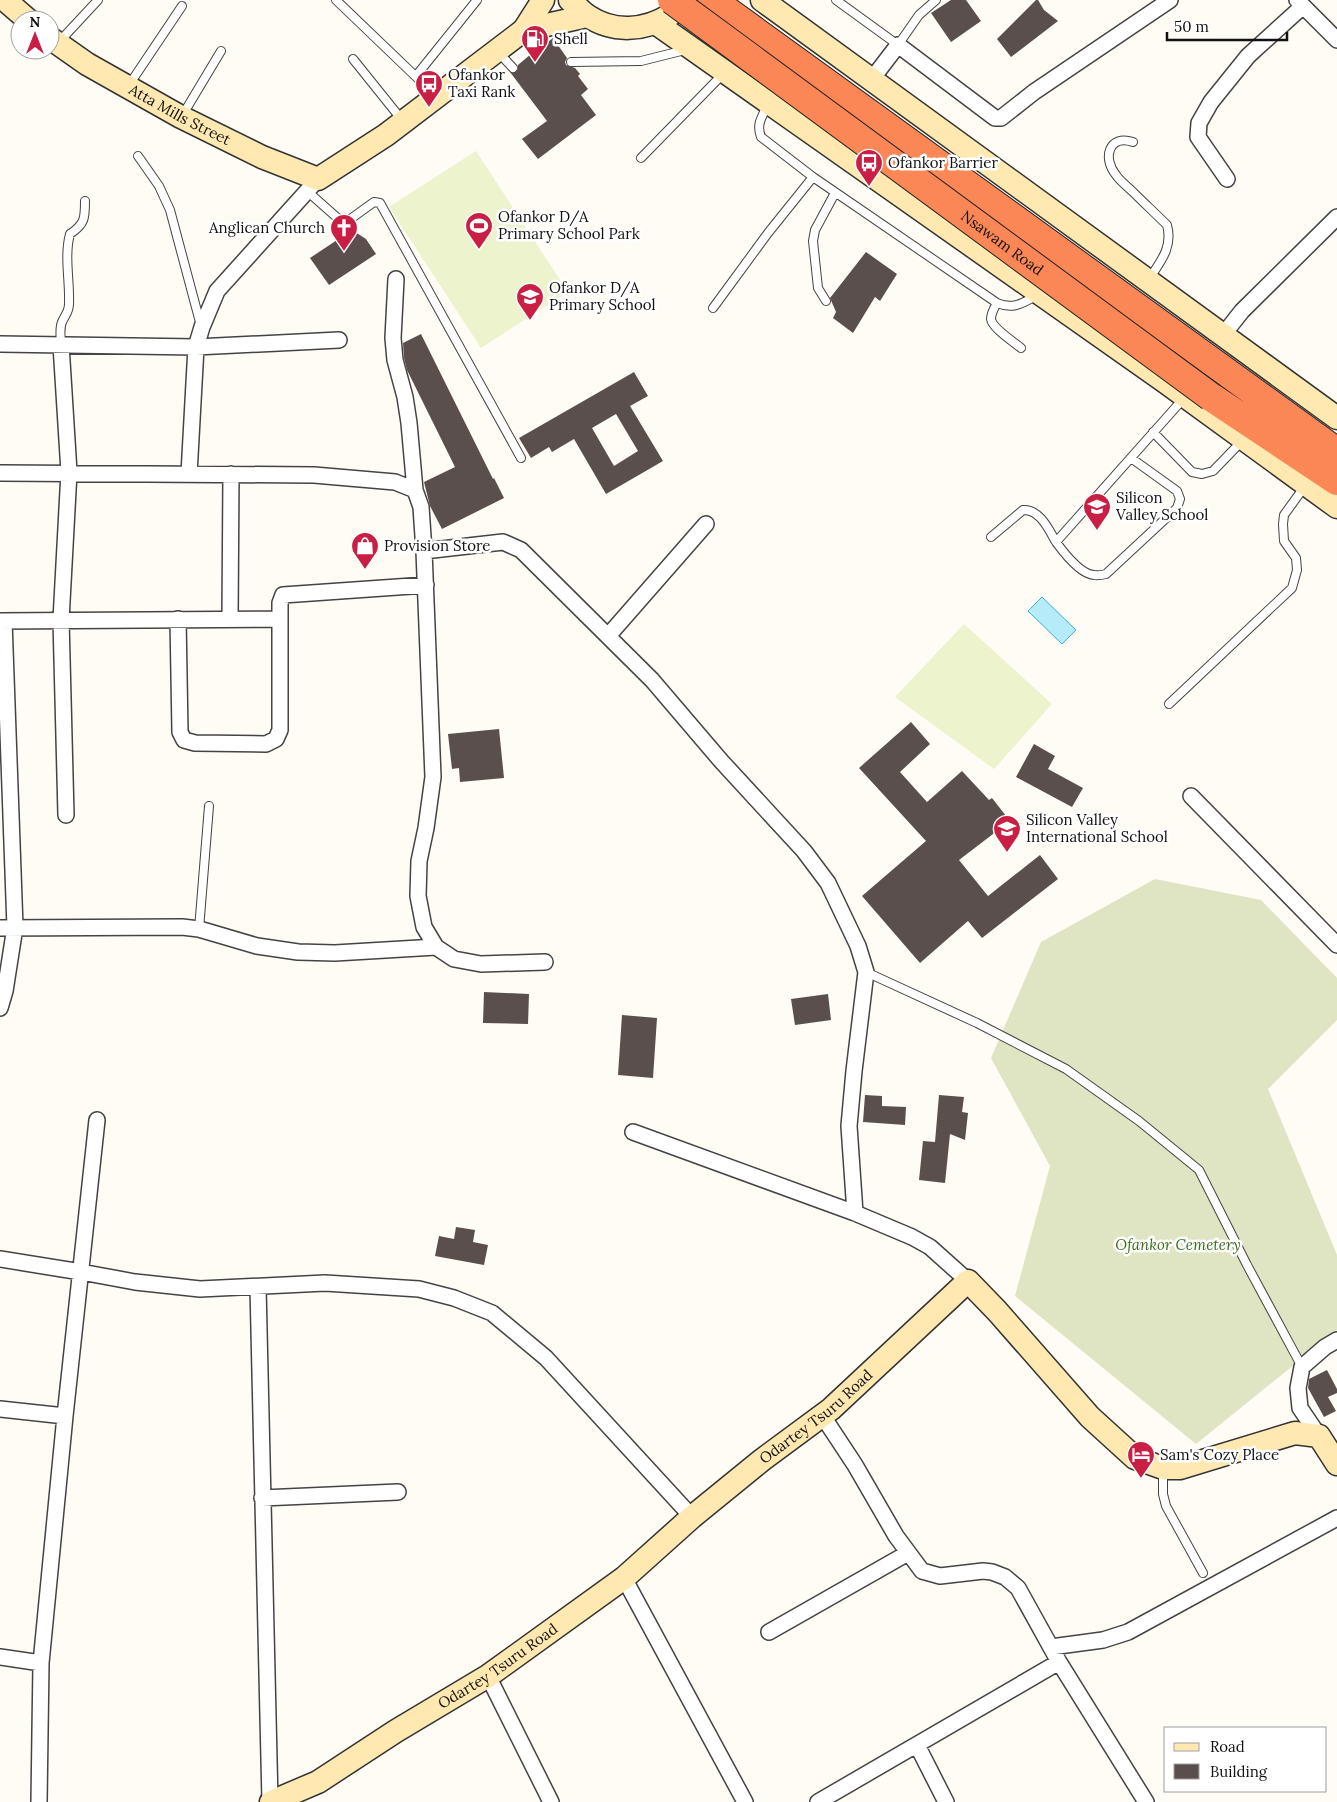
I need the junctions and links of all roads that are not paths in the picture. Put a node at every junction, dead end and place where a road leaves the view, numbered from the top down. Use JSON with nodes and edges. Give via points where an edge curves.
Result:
{"nodes":[{"id":1,"x":5,"y":0,"type":"edge"},
{"id":2,"x":98,"y":0,"type":"edge"},
{"id":3,"x":336,"y":0,"type":"edge"},
{"id":4,"x":476,"y":0,"type":"edge"},
{"id":5,"x":543,"y":0,"type":"edge"},
{"id":6,"x":570,"y":0,"type":"edge"},
{"id":7,"x":672,"y":0,"type":"edge"},
{"id":8,"x":687,"y":0,"type":"edge"},
{"id":9,"x":712,"y":0,"type":"edge"},
{"id":10,"x":762,"y":0,"type":"edge"},
{"id":11,"x":836,"y":0,"type":"edge"},
{"id":12,"x":936,"y":0,"type":"edge"},
{"id":13,"x":1170,"y":0,"type":"edge"},
{"id":14,"x":1300,"y":3,"type":"edge"},
{"id":15,"x":182,"y":6,"type":"dead end"},
{"id":16,"x":16,"y":10,"type":"edge"},
{"id":17,"x":587,"y":16,"type":"junction"},
{"id":18,"x":657,"y":24,"type":"junction"},
{"id":19,"x":522,"y":31,"type":"junction"},
{"id":20,"x":60,"y":35,"type":"edge"},
{"id":21,"x":1337,"y":40,"type":"edge"},
{"id":22,"x":60,"y":44,"type":"edge"},
{"id":23,"x":898,"y":45,"type":"junction"},
{"id":24,"x":692,"y":48,"type":"junction"},
{"id":25,"x":496,"y":50,"type":"junction"},
{"id":26,"x":221,"y":51,"type":"dead end"},
{"id":27,"x":536,"y":51,"type":"dead end"},
{"id":28,"x":353,"y":59,"type":"dead end"},
{"id":29,"x":571,"y":62,"type":"dead end"},
{"id":30,"x":513,"y":68,"type":"dead end"},
{"id":31,"x":726,"y":72,"type":"junction"},
{"id":32,"x":416,"y":76,"type":"junction"},
{"id":33,"x":872,"y":80,"type":"junction"},
{"id":34,"x":128,"y":87,"type":"junction"},
{"id":35,"x":436,"y":96,"type":"junction"},
{"id":36,"x":769,"y":103,"type":"junction"},
{"id":37,"x":181,"y":117,"type":"junction"},
{"id":38,"x":403,"y":122,"type":"junction"},
{"id":39,"x":1134,"y":142,"type":"dead end"},
{"id":40,"x":138,"y":156,"type":"dead end"},
{"id":41,"x":641,"y":158,"type":"dead end"},
{"id":42,"x":813,"y":177,"type":"junction"},
{"id":43,"x":1227,"y":179,"type":"dead end"},
{"id":44,"x":313,"y":185,"type":"junction"},
{"id":45,"x":835,"y":193,"type":"junction"},
{"id":46,"x":85,"y":201,"type":"dead end"},
{"id":47,"x":1337,"y":218,"type":"edge"},
{"id":48,"x":396,"y":279,"type":"dead end"},
{"id":49,"x":1148,"y":280,"type":"junction"},
{"id":50,"x":1040,"y":294,"type":"junction"},
{"id":51,"x":826,"y":301,"type":"dead end"},
{"id":52,"x":997,"y":303,"type":"junction"},
{"id":53,"x":713,"y":308,"type":"dead end"},
{"id":54,"x":202,"y":328,"type":"junction"},
{"id":55,"x":1223,"y":335,"type":"junction"},
{"id":56,"x":339,"y":340,"type":"dead end"},
{"id":57,"x":0,"y":344,"type":"edge"},
{"id":58,"x":61,"y":345,"type":"junction"},
{"id":59,"x":196,"y":347,"type":"junction"},
{"id":60,"x":1021,"y":348,"type":"dead end"},
{"id":61,"x":1198,"y":397,"type":"junction"},
{"id":62,"x":1337,"y":418,"type":"edge"},
{"id":63,"x":1154,"y":432,"type":"junction"},
{"id":64,"x":1244,"y":439,"type":"junction"},
{"id":65,"x":1337,"y":452,"type":"edge"},
{"id":66,"x":521,"y":458,"type":"dead end"},
{"id":67,"x":1131,"y":458,"type":"junction"},
{"id":68,"x":0,"y":472,"type":"edge"},
{"id":69,"x":69,"y":472,"type":"junction"},
{"id":70,"x":189,"y":474,"type":"junction"},
{"id":71,"x":231,"y":474,"type":"junction"},
{"id":72,"x":1337,"y":481,"type":"edge"},
{"id":73,"x":1306,"y":484,"type":"junction"},
{"id":74,"x":415,"y":490,"type":"junction"},
{"id":75,"x":1337,"y":507,"type":"edge"},
{"id":76,"x":706,"y":524,"type":"dead end"},
{"id":77,"x":991,"y":537,"type":"dead end"},
{"id":78,"x":1056,"y":542,"type":"junction"},
{"id":79,"x":424,"y":551,"type":"junction"},
{"id":80,"x":426,"y":585,"type":"junction"},
{"id":81,"x":178,"y":619,"type":"junction"},
{"id":82,"x":230,"y":619,"type":"junction"},
{"id":83,"x":280,"y":619,"type":"junction"},
{"id":84,"x":61,"y":620,"type":"junction"},
{"id":85,"x":2,"y":621,"type":"edge"},
{"id":86,"x":608,"y":636,"type":"junction"},
{"id":87,"x":1169,"y":704,"type":"dead end"},
{"id":88,"x":5,"y":796,"type":"edge"},
{"id":89,"x":1191,"y":796,"type":"dead end"},
{"id":90,"x":209,"y":806,"type":"dead end"},
{"id":91,"x":66,"y":815,"type":"dead end"},
{"id":92,"x":7,"y":927,"type":"edge"},
{"id":93,"x":199,"y":929,"type":"junction"},
{"id":94,"x":1337,"y":945,"type":"edge"},
{"id":95,"x":436,"y":947,"type":"junction"},
{"id":96,"x":545,"y":962,"type":"dead end"},
{"id":97,"x":866,"y":972,"type":"junction"},
{"id":98,"x":0,"y":1008,"type":"edge"},
{"id":99,"x":97,"y":1120,"type":"dead end"},
{"id":100,"x":633,"y":1132,"type":"dead end"},
{"id":101,"x":855,"y":1213,"type":"junction"},
{"id":102,"x":0,"y":1259,"type":"edge"},
{"id":103,"x":81,"y":1272,"type":"junction"},
{"id":104,"x":968,"y":1282,"type":"junction"},
{"id":105,"x":258,"y":1287,"type":"junction"},
{"id":106,"x":1337,"y":1340,"type":"edge"},
{"id":107,"x":1302,"y":1367,"type":"junction"},
{"id":108,"x":0,"y":1409,"type":"edge"},
{"id":109,"x":822,"y":1415,"type":"junction"},
{"id":110,"x":65,"y":1416,"type":"junction"},
{"id":111,"x":1319,"y":1436,"type":"junction"},
{"id":112,"x":1337,"y":1464,"type":"edge"},
{"id":113,"x":1163,"y":1468,"type":"junction"},
{"id":114,"x":398,"y":1492,"type":"dead end"},
{"id":115,"x":262,"y":1498,"type":"junction"},
{"id":116,"x":692,"y":1517,"type":"junction"},
{"id":117,"x":1337,"y":1518,"type":"edge"},
{"id":118,"x":908,"y":1553,"type":"junction"},
{"id":119,"x":1203,"y":1573,"type":"dead end"},
{"id":120,"x":624,"y":1578,"type":"junction"},
{"id":121,"x":769,"y":1632,"type":"dead end"},
{"id":122,"x":1051,"y":1647,"type":"junction"},
{"id":123,"x":0,"y":1657,"type":"edge"},
{"id":124,"x":1059,"y":1662,"type":"junction"},
{"id":125,"x":41,"y":1663,"type":"junction"},
{"id":126,"x":488,"y":1676,"type":"junction"},
{"id":127,"x":917,"y":1745,"type":"junction"},
{"id":128,"x":39,"y":1802,"type":"edge"},
{"id":129,"x":270,"y":1802,"type":"edge"},
{"id":130,"x":551,"y":1802,"type":"edge"},
{"id":131,"x":745,"y":1802,"type":"edge"},
{"id":132,"x":818,"y":1802,"type":"edge"},
{"id":133,"x":946,"y":1802,"type":"edge"},
{"id":134,"x":1146,"y":1802,"type":"edge"}],
"edges":[{"from":1,"to":16,"type":"main road"},
{"from":2,"to":20,"type":"lane"},
{"from":3,"to":32,"type":"lane"},
{"from":4,"to":32,"type":"lane"},
{"from":5,"to":19,"type":"main road"},
{"from":6,"to":17,"type":"main road"},
{"from":7,"to":61,"type":"highway","name":"Nsawam Road","bridge":true},
{"from":8,"to":18,"type":"main road","via":[[680,9]]},
{"from":9,"to":65,"type":"highway","name":"Nsawam Road"},
{"from":10,"to":33,"type":"main road"},
{"from":11,"to":23,"type":"lane"},
{"from":12,"to":23,"type":"lane","via":[[919,15]]},
{"from":13,"to":23,"type":"street","via":[[1001,118],[995,118]]},
{"from":14,"to":21,"type":"street"},
{"from":14,"to":43,"type":"street","via":[[1248,56],[1211,102],[1199,123],[1198,137]]},
{"from":15,"to":34,"type":"lane"},
{"from":17,"to":18,"type":"main road","via":[[609,26],[633,29]]},
{"from":17,"to":19,"type":"main road"},
{"from":18,"to":24,"type":"main road"},
{"from":19,"to":25,"type":"main road"},
{"from":19,"to":27,"type":"lane"},
{"from":22,"to":34,"type":"main road","name":"Atta Mills Street"},
{"from":23,"to":33,"type":"street"},
{"from":24,"to":29,"type":"lane","via":[[641,61]]},
{"from":24,"to":31,"type":"main road"},
{"from":25,"to":30,"type":"lane"},
{"from":25,"to":35,"type":"main road"},
{"from":26,"to":37,"type":"lane"},
{"from":28,"to":38,"type":"lane"},
{"from":31,"to":36,"type":"main road"},
{"from":31,"to":41,"type":"lane"},
{"from":32,"to":35,"type":"lane"},
{"from":33,"to":49,"type":"main road"},
{"from":34,"to":37,"type":"main road","name":"Atta Mills Street"},
{"from":35,"to":38,"type":"main road"},
{"from":36,"to":42,"type":"lane","via":[[760,120],[758,130],[761,138]]},
{"from":36,"to":50,"type":"main road"},
{"from":37,"to":44,"type":"main road","name":"Atta Mills Street"},
{"from":38,"to":44,"type":"main road"},
{"from":39,"to":49,"type":"lane","via":[[1124,139],[1114,143],[1109,152],[1110,162],[1115,174],[1167,225],[1170,234],[1163,258]]},
{"from":40,"to":54,"type":"lane","via":[[159,186],[170,210]]},
{"from":42,"to":45,"type":"lane"},
{"from":42,"to":53,"type":"lane"},
{"from":44,"to":54,"type":"street","via":[[217,291]]},
{"from":44,"to":66,"type":"lane","via":[[342,222],[374,202],[380,203]]},
{"from":45,"to":51,"type":"lane","via":[[812,241],[818,288]]},
{"from":45,"to":52,"type":"lane"},
{"from":46,"to":58,"type":"lane","via":[[84,222],[70,234],[68,244],[69,305],[60,328]]},
{"from":47,"to":55,"type":"street"},
{"from":48,"to":74,"type":"street","via":[[393,338],[407,415]]},
{"from":49,"to":55,"type":"main road"},
{"from":50,"to":52,"type":"lane","via":[[1019,305],[1007,307]]},
{"from":50,"to":61,"type":"main road"},
{"from":52,"to":60,"type":"lane","via":[[991,320]]},
{"from":54,"to":59,"type":"street"},
{"from":55,"to":62,"type":"main road"},
{"from":56,"to":59,"type":"street"},
{"from":57,"to":58,"type":"street"},
{"from":58,"to":59,"type":"street"},
{"from":58,"to":69,"type":"street"},
{"from":59,"to":70,"type":"street"},
{"from":61,"to":63,"type":"lane"},
{"from":61,"to":64,"type":"main road"},
{"from":61,"to":72,"type":"highway","name":"Nsawam Road"},
{"from":63,"to":64,"type":"lane","via":[[1192,472],[1202,474],[1214,471]]},
{"from":63,"to":67,"type":"lane"},
{"from":64,"to":73,"type":"main road"},
{"from":67,"to":78,"type":"lane"},
{"from":67,"to":78,"type":"lane","via":[[1177,491],[1180,499],[1177,508],[1106,574],[1093,576],[1086,573]]},
{"from":68,"to":69,"type":"street"},
{"from":69,"to":70,"type":"street"},
{"from":69,"to":84,"type":"street"},
{"from":70,"to":71,"type":"street"},
{"from":71,"to":74,"type":"street","via":[[314,475],[395,482]]},
{"from":71,"to":82,"type":"street"},
{"from":73,"to":75,"type":"main road"},
{"from":73,"to":87,"type":"lane","via":[[1284,515],[1284,541],[1296,558],[1297,570],[1292,588]]},
{"from":74,"to":79,"type":"street","via":[[421,506]]},
{"from":76,"to":86,"type":"street"},
{"from":77,"to":78,"type":"lane","via":[[1023,510],[1028,510],[1038,514]]},
{"from":79,"to":80,"type":"street"},
{"from":79,"to":86,"type":"street","via":[[503,542],[521,550]]},
{"from":80,"to":83,"type":"street","via":[[289,593],[283,595],[280,603]]},
{"from":80,"to":95,"type":"street","via":[[434,777],[419,861],[418,896],[424,927]]},
{"from":81,"to":82,"type":"street"},
{"from":81,"to":83,"type":"street","via":[[180,732],[184,740],[266,744],[276,739],[280,730]]},
{"from":81,"to":84,"type":"street"},
{"from":82,"to":83,"type":"street"},
{"from":84,"to":85,"type":"street"},
{"from":84,"to":91,"type":"street"},
{"from":85,"to":88,"type":"street"},
{"from":86,"to":97,"type":"street","via":[[652,680],[804,851],[828,883],[858,946]]},
{"from":88,"to":92,"type":"street"},
{"from":89,"to":94,"type":"street"},
{"from":90,"to":93,"type":"lane"},
{"from":92,"to":93,"type":"street"},
{"from":92,"to":98,"type":"street","via":[[5,991]]},
{"from":93,"to":95,"type":"street","via":[[257,946],[298,952]]},
{"from":95,"to":96,"type":"street","via":[[454,959],[481,964]]},
{"from":97,"to":101,"type":"street","via":[[849,1126]]},
{"from":97,"to":107,"type":"lane","via":[[977,1023],[1066,1069],[1139,1121],[1199,1170]]},
{"from":99,"to":103,"type":"street"},
{"from":100,"to":101,"type":"street"},
{"from":101,"to":104,"type":"street","via":[[930,1247]]},
{"from":102,"to":103,"type":"street"},
{"from":103,"to":105,"type":"street","via":[[200,1289]]},
{"from":103,"to":110,"type":"street"},
{"from":104,"to":109,"type":"main road","name":"Odartey Tsuru Road"},
{"from":104,"to":113,"type":"main road","via":[[1090,1417],[1135,1458]]},
{"from":105,"to":115,"type":"street"},
{"from":105,"to":116,"type":"street","via":[[325,1283],[419,1289],[492,1313],[546,1358]]},
{"from":106,"to":107,"type":"street"},
{"from":107,"to":111,"type":"street","via":[[1298,1388],[1300,1408]]},
{"from":108,"to":110,"type":"street"},
{"from":109,"to":116,"type":"main road","name":"Odartey Tsuru Road"},
{"from":109,"to":118,"type":"street"},
{"from":110,"to":125,"type":"street"},
{"from":111,"to":112,"type":"main road"},
{"from":111,"to":113,"type":"main road","via":[[1294,1433],[1180,1468]]},
{"from":113,"to":119,"type":"lane","via":[[1166,1506]]},
{"from":114,"to":115,"type":"street"},
{"from":115,"to":129,"type":"street"},
{"from":116,"to":120,"type":"main road","name":"Odartey Tsuru Road"},
{"from":117,"to":122,"type":"street","via":[[1128,1632],[1103,1640]]},
{"from":118,"to":121,"type":"street"},
{"from":118,"to":122,"type":"street","via":[[922,1571],[940,1576],[983,1571],[1005,1576],[1018,1588]]},
{"from":120,"to":126,"type":"main road","name":"Odartey Tsuru Road"},
{"from":120,"to":131,"type":"street"},
{"from":122,"to":124,"type":"street"},
{"from":123,"to":125,"type":"street"},
{"from":124,"to":127,"type":"street"},
{"from":124,"to":134,"type":"street"},
{"from":125,"to":128,"type":"street"},
{"from":126,"to":129,"type":"main road","name":"Odartey Tsuru Road","via":[[318,1782]]},
{"from":126,"to":130,"type":"street"},
{"from":127,"to":132,"type":"street"},
{"from":127,"to":133,"type":"street"}]}
